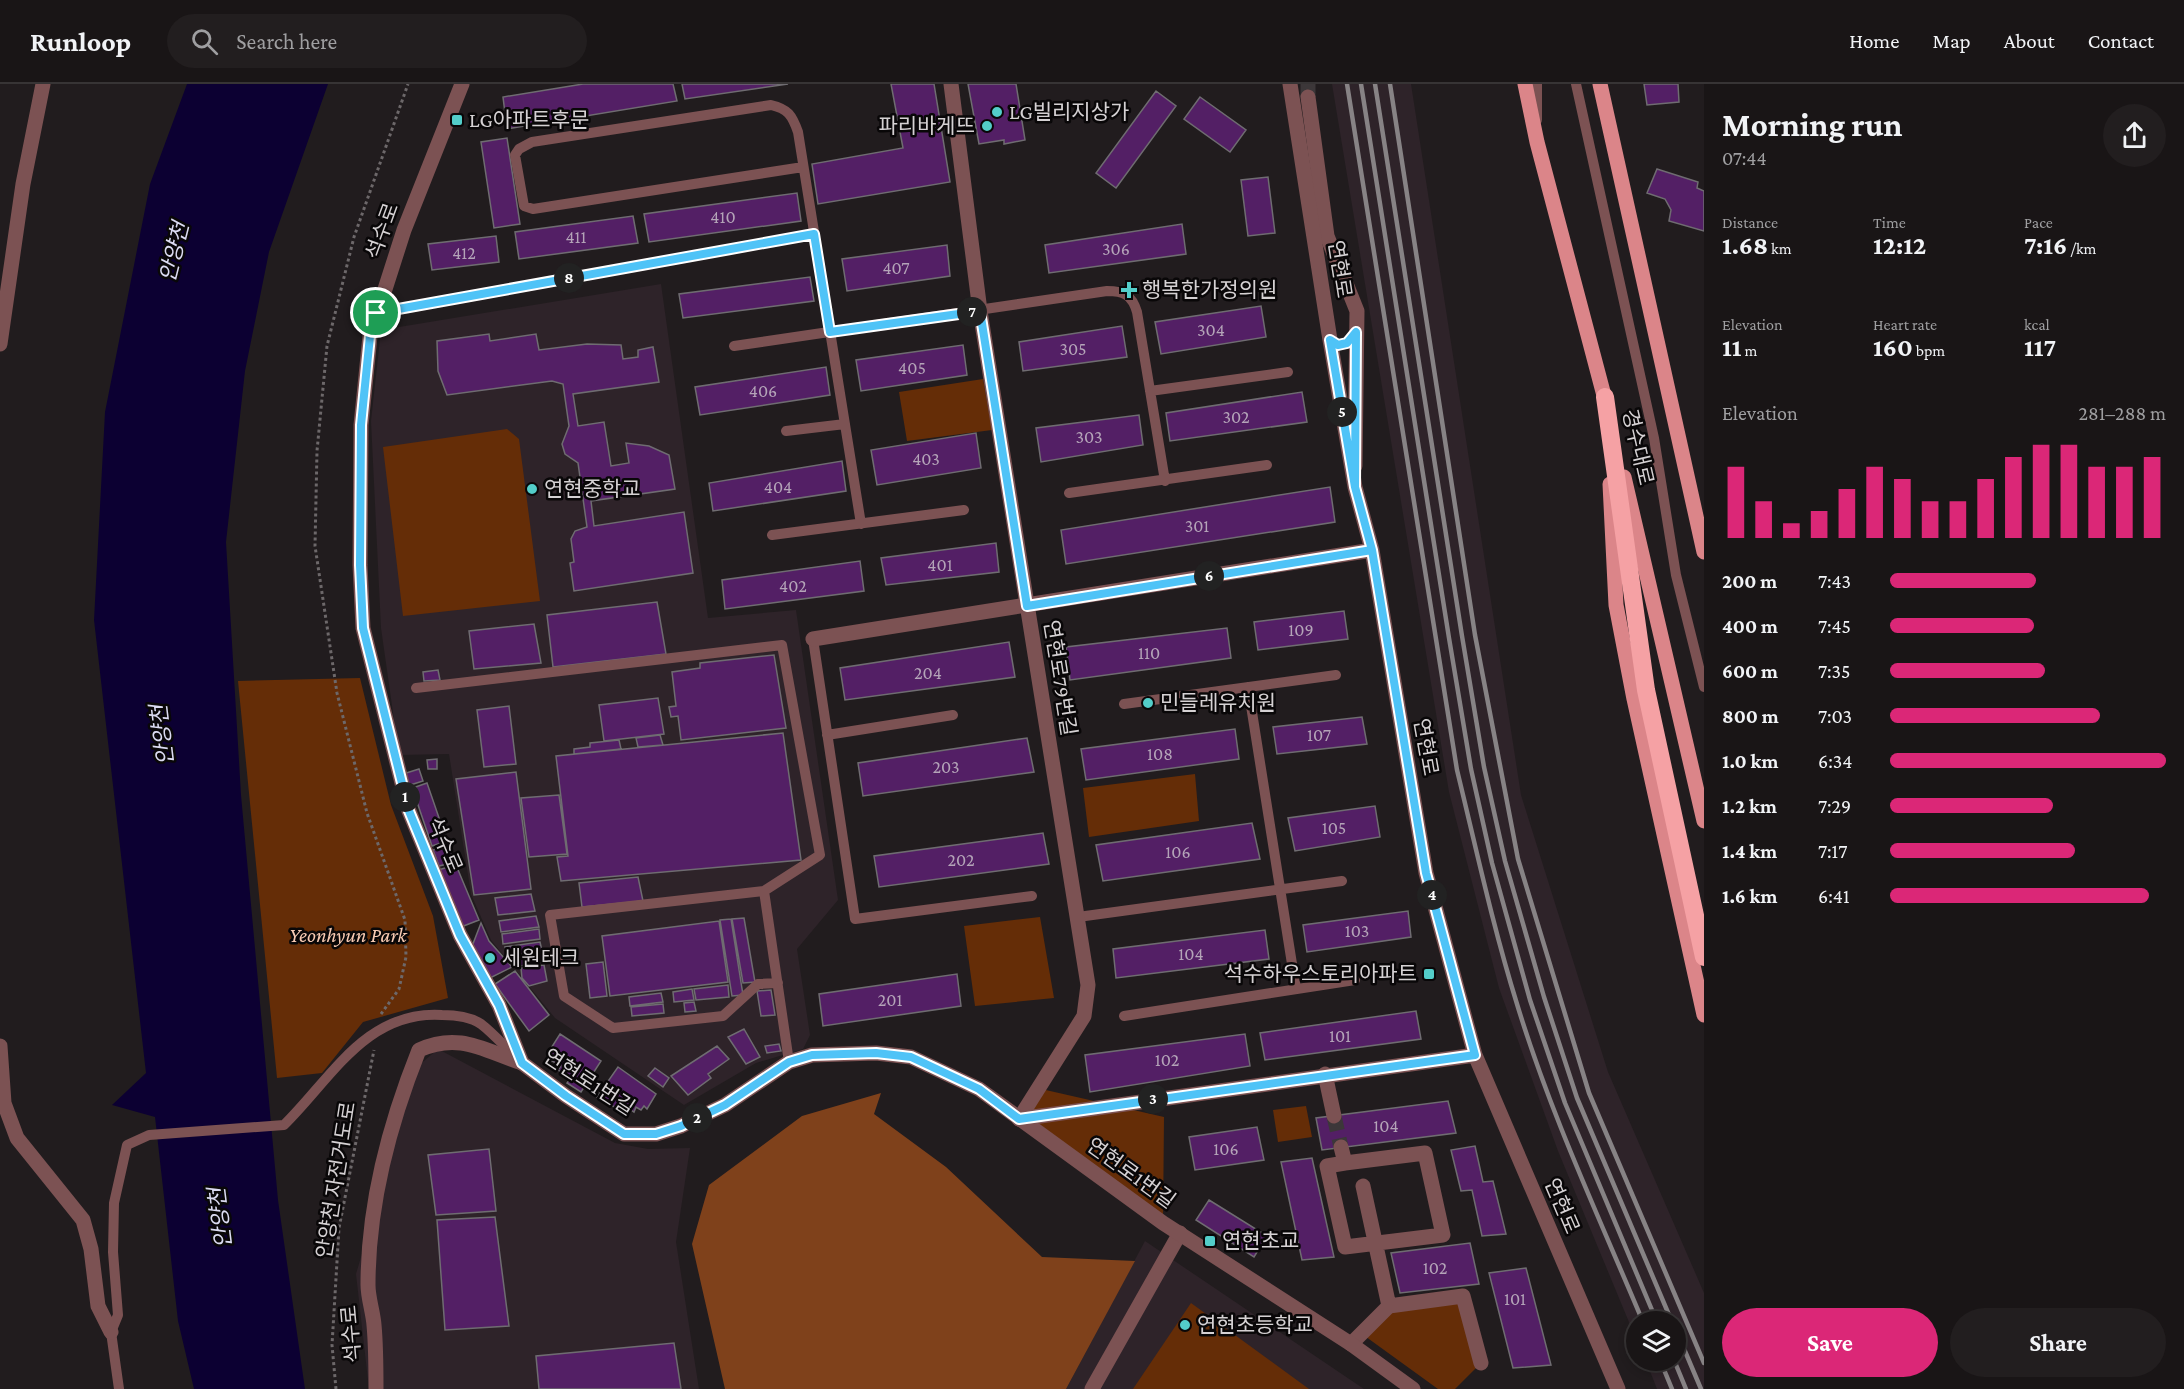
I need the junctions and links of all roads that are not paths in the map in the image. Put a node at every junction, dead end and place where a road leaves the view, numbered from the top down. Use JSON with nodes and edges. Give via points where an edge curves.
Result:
{"nodes":[{"id":1,"x":43,"y":84,"type":"edge"},
{"id":2,"x":462,"y":84,"type":"edge"},
{"id":3,"x":951,"y":84,"type":"edge"},
{"id":4,"x":1290,"y":84,"type":"edge"},
{"id":5,"x":1525,"y":84,"type":"edge"},
{"id":6,"x":1537,"y":84,"type":"edge"},
{"id":7,"x":1576,"y":84,"type":"edge"},
{"id":8,"x":1600,"y":84,"type":"edge"},
{"id":9,"x":1308,"y":97,"type":"tunnel mouth"},
{"id":10,"x":1537,"y":142,"type":"junction"},
{"id":11,"x":803,"y":167,"type":"junction"},
{"id":12,"x":814,"y":234,"type":"junction"},
{"id":13,"x":980,"y":311,"type":"junction"},
{"id":14,"x":376,"y":313,"type":"junction"},
{"id":15,"x":830,"y":332,"type":"junction"},
{"id":16,"x":1356,"y":332,"type":"junction"},
{"id":17,"x":1330,"y":340,"type":"junction"},
{"id":18,"x":0,"y":344,"type":"edge"},
{"id":19,"x":734,"y":346,"type":"dead end"},
{"id":20,"x":1288,"y":372,"type":"dead end"},
{"id":21,"x":1150,"y":391,"type":"junction"},
{"id":22,"x":1605,"y":397,"type":"junction"},
{"id":23,"x":845,"y":424,"type":"junction"},
{"id":24,"x":786,"y":431,"type":"dead end"},
{"id":25,"x":1267,"y":465,"type":"dead end"},
{"id":26,"x":1165,"y":481,"type":"junction"},
{"id":27,"x":1355,"y":487,"type":"junction"},
{"id":28,"x":1069,"y":493,"type":"dead end"},
{"id":29,"x":964,"y":510,"type":"dead end"},
{"id":30,"x":861,"y":524,"type":"junction"},
{"id":31,"x":772,"y":536,"type":"dead end"},
{"id":32,"x":1372,"y":550,"type":"junction"},
{"id":33,"x":1704,"y":552,"type":"edge"},
{"id":34,"x":1027,"y":606,"type":"junction"},
{"id":35,"x":813,"y":639,"type":"joint"},
{"id":36,"x":1336,"y":675,"type":"dead end"},
{"id":37,"x":1248,"y":687,"type":"junction"},
{"id":38,"x":1704,"y":687,"type":"edge"},
{"id":39,"x":416,"y":688,"type":"dead end"},
{"id":40,"x":1124,"y":704,"type":"dead end"},
{"id":41,"x":952,"y":715,"type":"dead end"},
{"id":42,"x":827,"y":735,"type":"junction"},
{"id":43,"x":1704,"y":821,"type":"edge"},
{"id":44,"x":1341,"y":881,"type":"dead end"},
{"id":45,"x":1279,"y":890,"type":"junction"},
{"id":46,"x":765,"y":891,"type":"junction"},
{"id":47,"x":1032,"y":896,"type":"dead end"},
{"id":48,"x":1078,"y":917,"type":"junction"},
{"id":49,"x":1704,"y":957,"type":"edge"},
{"id":50,"x":1354,"y":980,"type":"dead end"},
{"id":51,"x":778,"y":983,"type":"junction"},
{"id":52,"x":1296,"y":989,"type":"junction"},
{"id":53,"x":1704,"y":1015,"type":"edge"},
{"id":54,"x":1124,"y":1016,"type":"dead end"},
{"id":55,"x":0,"y":1046,"type":"edge"},
{"id":56,"x":1475,"y":1055,"type":"junction"},
{"id":57,"x":789,"y":1062,"type":"junction"},
{"id":58,"x":522,"y":1063,"type":"junction"},
{"id":59,"x":1325,"y":1074,"type":"junction"},
{"id":60,"x":1334,"y":1116,"type":"tunnel mouth"},
{"id":61,"x":1019,"y":1119,"type":"junction"},
{"id":62,"x":1341,"y":1147,"type":"tunnel mouth"},
{"id":63,"x":1345,"y":1163,"type":"junction"},
{"id":64,"x":1364,"y":1186,"type":"dead end"},
{"id":65,"x":1180,"y":1233,"type":"junction"},
{"id":66,"x":1376,"y":1243,"type":"junction"},
{"id":67,"x":1389,"y":1306,"type":"junction"},
{"id":68,"x":111,"y":1332,"type":"junction"},
{"id":69,"x":1351,"y":1344,"type":"junction"},
{"id":70,"x":1481,"y":1363,"type":"dead end"},
{"id":71,"x":119,"y":1389,"type":"edge"},
{"id":72,"x":376,"y":1389,"type":"edge"},
{"id":73,"x":1092,"y":1389,"type":"edge"},
{"id":74,"x":1413,"y":1389,"type":"edge"},
{"id":75,"x":1618,"y":1389,"type":"edge"}],
"edges":[{"from":1,"to":18,"type":"street","via":[[23,184]]},
{"from":2,"to":14,"type":"street","name":"석수로"},
{"from":3,"to":13,"type":"street","name":"연현로79번길"},
{"from":4,"to":17,"type":"street","name":"연현로"},
{"from":5,"to":10,"type":"main road","name":"경수대로"},
{"from":6,"to":10,"type":"lane"},
{"from":7,"to":38,"type":"lane","via":[[1654,438],[1676,575]]},
{"from":8,"to":33,"type":"main road","name":"경수대로"},
{"from":9,"to":16,"type":"street","via":[[1326,236],[1352,293],[1357,310]]},
{"from":10,"to":22,"type":"main road","name":"경수대로"},
{"from":11,"to":11,"type":"lane","via":[[792,115],[771,105],[532,142],[515,155],[524,206],[533,209]]},
{"from":11,"to":12,"type":"lane"},
{"from":12,"to":14,"type":"lane"},
{"from":12,"to":15,"type":"lane"},
{"from":13,"to":15,"type":"lane"},
{"from":13,"to":21,"type":"lane","via":[[1107,291],[1125,293],[1134,300]]},
{"from":13,"to":34,"type":"street","name":"연현로79번길"},
{"from":14,"to":58,"type":"street","name":"석수로","via":[[361,425],[363,628],[409,811],[460,935],[499,1005]]},
{"from":15,"to":19,"type":"lane"},
{"from":15,"to":23,"type":"lane"},
{"from":16,"to":17,"type":"street","via":[[1347,343],[1338,345]]},
{"from":16,"to":27,"type":"street"},
{"from":17,"to":27,"type":"street","name":"연현로"},
{"from":20,"to":21,"type":"lane"},
{"from":21,"to":26,"type":"lane"},
{"from":22,"to":43,"type":"main road","name":"경수대로"},
{"from":22,"to":49,"type":"highway","via":[[1646,690]]},
{"from":22,"to":53,"type":"main road","via":[[1616,605]]},
{"from":23,"to":24,"type":"lane"},
{"from":23,"to":30,"type":"lane"},
{"from":25,"to":26,"type":"lane"},
{"from":26,"to":28,"type":"lane"},
{"from":27,"to":32,"type":"street","name":"연현로"},
{"from":29,"to":30,"type":"lane"},
{"from":30,"to":31,"type":"lane"},
{"from":32,"to":34,"type":"street"},
{"from":32,"to":56,"type":"street","name":"연현로","via":[[1426,873]]},
{"from":34,"to":35,"type":"street"},
{"from":34,"to":48,"type":"street","name":"연현로79번길"},
{"from":35,"to":42,"type":"lane"},
{"from":36,"to":37,"type":"lane"},
{"from":37,"to":40,"type":"lane"},
{"from":37,"to":45,"type":"lane"},
{"from":39,"to":46,"type":"lane","via":[[782,645],[820,855]]},
{"from":41,"to":42,"type":"lane"},
{"from":42,"to":47,"type":"lane","via":[[855,919]]},
{"from":44,"to":45,"type":"lane"},
{"from":45,"to":48,"type":"lane"},
{"from":45,"to":52,"type":"lane"},
{"from":46,"to":51,"type":"lane"},
{"from":46,"to":51,"type":"lane","via":[[550,915],[564,996],[613,1028],[723,1016],[758,984]]},
{"from":48,"to":61,"type":"street","name":"연현로79번길","via":[[1088,985],[1084,1016]]},
{"from":50,"to":52,"type":"lane"},
{"from":51,"to":57,"type":"lane"},
{"from":52,"to":54,"type":"lane"},
{"from":55,"to":68,"type":"street","via":[[4,1103],[17,1138],[83,1220],[98,1306]]},
{"from":56,"to":59,"type":"street"},
{"from":56,"to":75,"type":"street","name":"연현로"},
{"from":57,"to":58,"type":"street","name":"연현로1번길","via":[[725,1105],[656,1134],[624,1134]]},
{"from":57,"to":61,"type":"street","name":"연현로1번길","via":[[812,1055],[876,1053],[911,1057],[979,1089]]},
{"from":58,"to":68,"type":"lane","via":[[480,1024],[462,1016],[429,1014],[396,1020],[365,1037],[284,1125],[149,1135],[128,1145],[114,1203],[118,1316]]},
{"from":58,"to":72,"type":"street","name":"석수로","via":[[457,1040],[438,1041],[419,1050],[395,1117],[370,1219],[368,1288],[374,1324]]},
{"from":59,"to":60,"type":"street"},
{"from":59,"to":61,"type":"street"},
{"from":61,"to":65,"type":"street","name":"연현로1번길"},
{"from":62,"to":63,"type":"street"},
{"from":63,"to":66,"type":"street","via":[[1327,1166],[1345,1247]]},
{"from":63,"to":66,"type":"street","via":[[1425,1153],[1443,1235]]},
{"from":64,"to":66,"type":"street"},
{"from":65,"to":69,"type":"street","name":"연현로1번길"},
{"from":65,"to":73,"type":"street"},
{"from":66,"to":67,"type":"street"},
{"from":67,"to":69,"type":"street"},
{"from":67,"to":70,"type":"street","via":[[1463,1296]]},
{"from":68,"to":71,"type":"lane"},
{"from":69,"to":74,"type":"street","name":"연현로1번길"}]}
